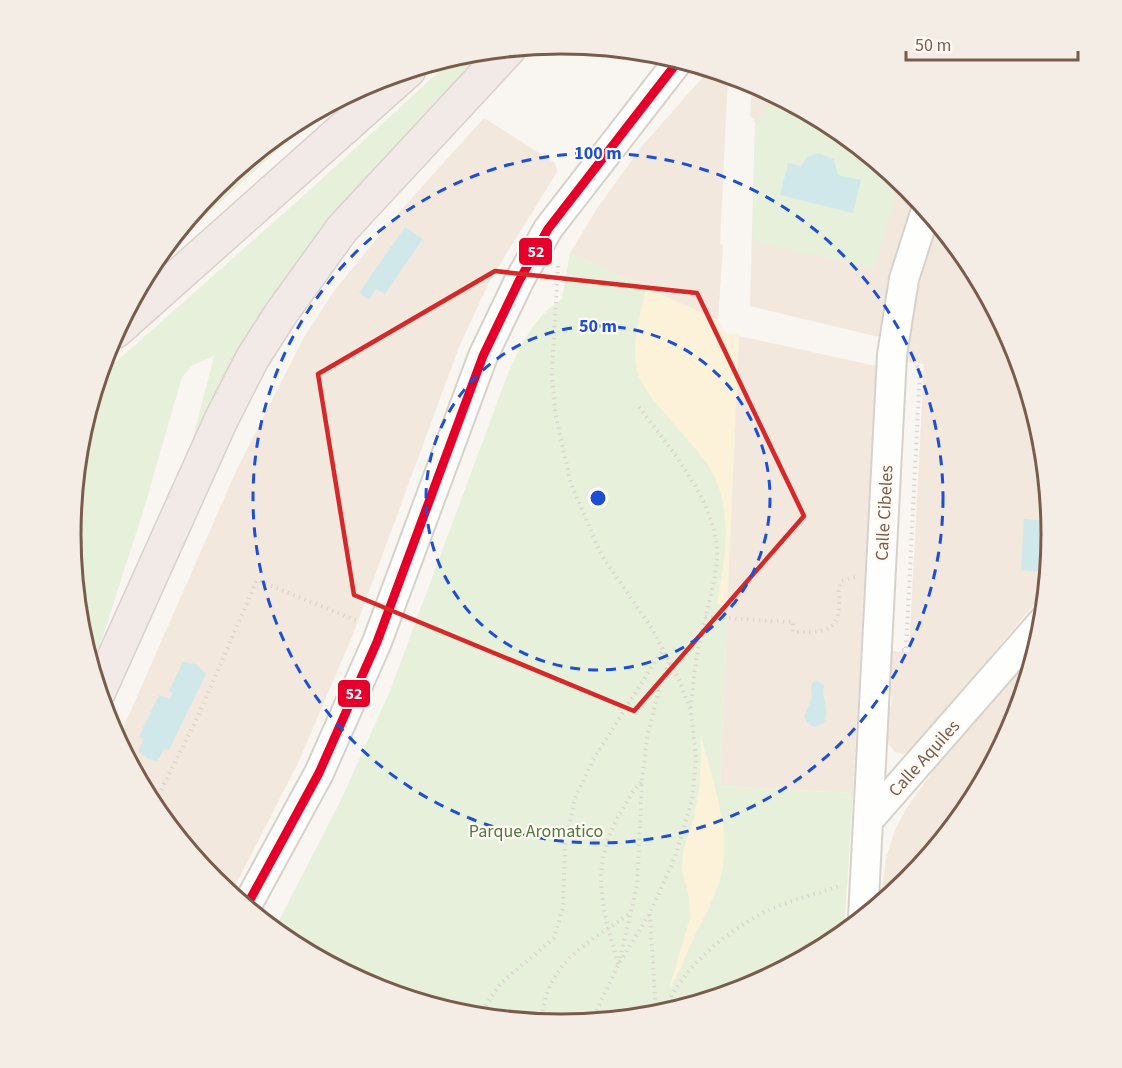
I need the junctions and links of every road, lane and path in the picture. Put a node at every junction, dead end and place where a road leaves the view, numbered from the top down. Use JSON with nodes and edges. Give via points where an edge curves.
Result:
{"nodes":[{"id":1,"x":501,"y":58,"type":"edge"},
{"id":2,"x":673,"y":67,"type":"edge"},
{"id":3,"x":392,"y":85,"type":"edge"},
{"id":4,"x":923,"y":219,"type":"edge"},
{"id":5,"x":558,"y":266,"type":"dead end"},
{"id":6,"x":135,"y":314,"type":"edge"},
{"id":7,"x":911,"y":365,"type":"dead end"},
{"id":8,"x":639,"y":407,"type":"dead end"},
{"id":9,"x":865,"y":578,"type":"dead end"},
{"id":10,"x":705,"y":617,"type":"junction"},
{"id":11,"x":360,"y":623,"type":"dead end"},
{"id":12,"x":1030,"y":636,"type":"edge"},
{"id":13,"x":664,"y":648,"type":"junction"},
{"id":14,"x":897,"y":649,"type":"dead end"},
{"id":15,"x":670,"y":660,"type":"junction"},
{"id":16,"x":104,"y":680,"type":"edge"},
{"id":17,"x":691,"y":711,"type":"junction"},
{"id":18,"x":642,"y":782,"type":"junction"},
{"id":19,"x":158,"y":795,"type":"edge"},
{"id":20,"x":868,"y":821,"type":"junction"},
{"id":21,"x":833,"y":888,"type":"dead end"},
{"id":22,"x":250,"y":899,"type":"edge"},
{"id":23,"x":864,"y":906,"type":"edge"},
{"id":24,"x":633,"y":912,"type":"junction"},
{"id":25,"x":650,"y":913,"type":"junction"},
{"id":26,"x":608,"y":928,"type":"junction"},
{"id":27,"x":618,"y":965,"type":"junction"},
{"id":28,"x":670,"y":1001,"type":"edge"},
{"id":29,"x":655,"y":1005,"type":"edge"},
{"id":30,"x":484,"y":1008,"type":"edge"},
{"id":31,"x":543,"y":1013,"type":"edge"},
{"id":32,"x":595,"y":1013,"type":"edge"}],
"edges":[{"from":1,"to":16,"type":"highway","via":[[342,229],[280,315],[221,420]]},
{"from":2,"to":22,"type":"street","via":[[548,229],[519,281],[483,356],[377,642],[319,773]]},
{"from":3,"to":6,"type":"highway"},
{"from":4,"to":20,"type":"street","name":"Calle Cibeles","via":[[904,279],[892,355]]},
{"from":5,"to":13,"type":"path","via":[[553,384],[571,484],[601,554]]},
{"from":7,"to":14,"type":"path","via":[[920,370],[906,650]]},
{"from":8,"to":10,"type":"path","via":[[669,446],[700,496],[713,526],[717,557]]},
{"from":9,"to":10,"type":"path","via":[[841,581],[837,619],[827,631],[793,632],[793,622]]},
{"from":10,"to":17,"type":"path"},
{"from":11,"to":19,"type":"path","via":[[257,580],[198,716]]},
{"from":12,"to":20,"type":"street","name":"Calle Aquiles"},
{"from":13,"to":15,"type":"path"},
{"from":13,"to":30,"type":"path","via":[[594,758],[575,798],[566,845],[563,908],[554,938],[500,984]]},
{"from":15,"to":17,"type":"path"},
{"from":15,"to":18,"type":"path","via":[[653,713]]},
{"from":17,"to":25,"type":"path","via":[[696,758],[692,800],[675,857]]},
{"from":18,"to":24,"type":"path"},
{"from":18,"to":26,"type":"path","via":[[617,819],[602,858],[600,896]]},
{"from":20,"to":23,"type":"street"},
{"from":21,"to":28,"type":"path","via":[[770,910],[737,929],[688,973]]},
{"from":24,"to":26,"type":"path"},
{"from":24,"to":27,"type":"path"},
{"from":25,"to":27,"type":"path"},
{"from":25,"to":29,"type":"path"},
{"from":26,"to":27,"type":"path"},
{"from":26,"to":31,"type":"path","via":[[570,955],[554,976]]},
{"from":27,"to":32,"type":"path"}]}
